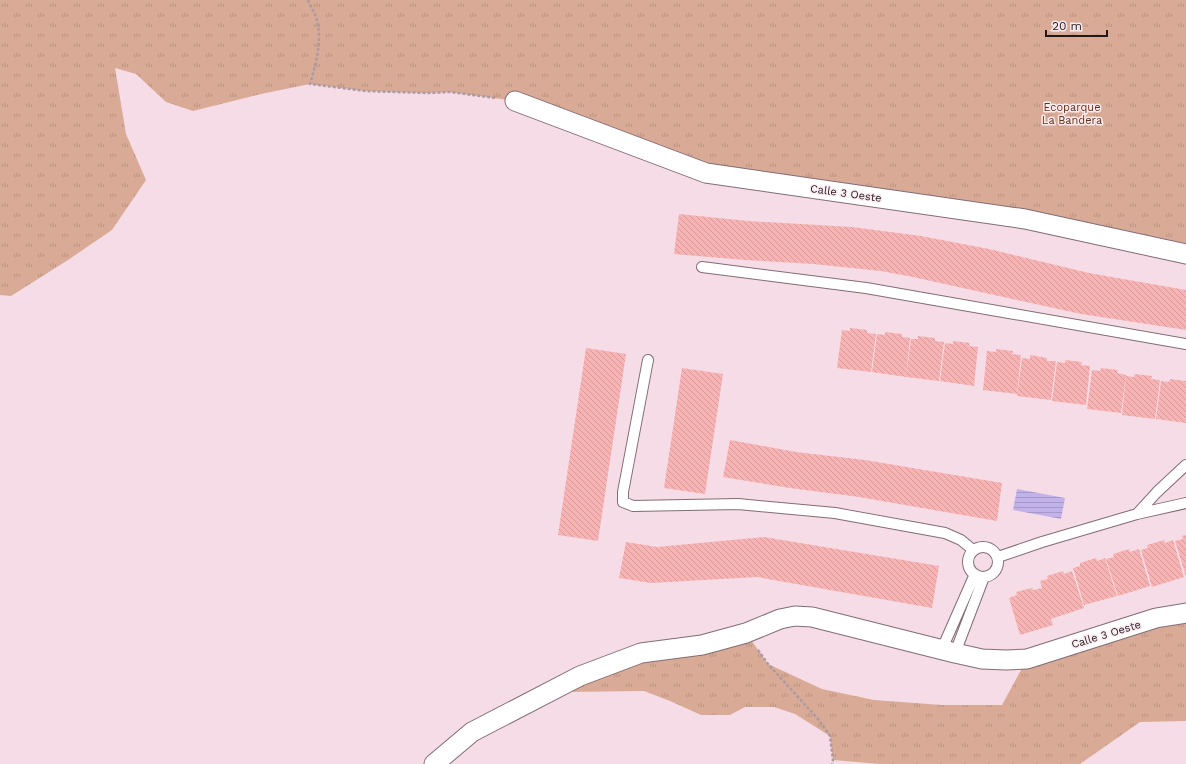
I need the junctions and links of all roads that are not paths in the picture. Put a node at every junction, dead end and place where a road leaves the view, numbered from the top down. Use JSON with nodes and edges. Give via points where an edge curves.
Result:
{"nodes":[{"id":1,"x":515,"y":102,"type":"road end"},
{"id":2,"x":1186,"y":254,"type":"edge"},
{"id":3,"x":702,"y":267,"type":"dead end"},
{"id":4,"x":1186,"y":344,"type":"edge"},
{"id":5,"x":648,"y":360,"type":"dead end"},
{"id":6,"x":1186,"y":465,"type":"edge"},
{"id":7,"x":1186,"y":503,"type":"edge"},
{"id":8,"x":1137,"y":514,"type":"junction"},
{"id":9,"x":973,"y":550,"type":"junction"},
{"id":10,"x":998,"y":557,"type":"junction"},
{"id":11,"x":979,"y":576,"type":"junction"},
{"id":12,"x":1186,"y":612,"type":"edge"},
{"id":13,"x":948,"y":651,"type":"junction"},
{"id":14,"x":434,"y":764,"type":"edge"}],
"edges":[{"from":1,"to":2,"type":"street","name":"Calle 3 Oeste","via":[[706,173],[1025,219]]},
{"from":3,"to":4,"type":"lane","via":[[866,288]]},
{"from":5,"to":9,"type":"lane","via":[[623,502],[633,506],[738,504],[835,513],[945,533],[961,540]]},
{"from":6,"to":8,"type":"lane"},
{"from":7,"to":8,"type":"lane"},
{"from":8,"to":10,"type":"lane"},
{"from":9,"to":10,"type":"lane","via":[[988,547],[994,550]]},
{"from":9,"to":11,"type":"lane","via":[[968,562],[970,569]]},
{"from":10,"to":11,"type":"lane","via":[[996,571],[991,575]]},
{"from":11,"to":13,"type":"lane"},
{"from":12,"to":13,"type":"street","name":"Calle 3 Oeste","via":[[1156,618],[1027,659],[982,659]]},
{"from":13,"to":14,"type":"street","name":"Calle 3 Oeste","via":[[812,617],[795,616],[780,619],[746,633],[702,645],[641,653],[580,676],[472,732]]}]}
